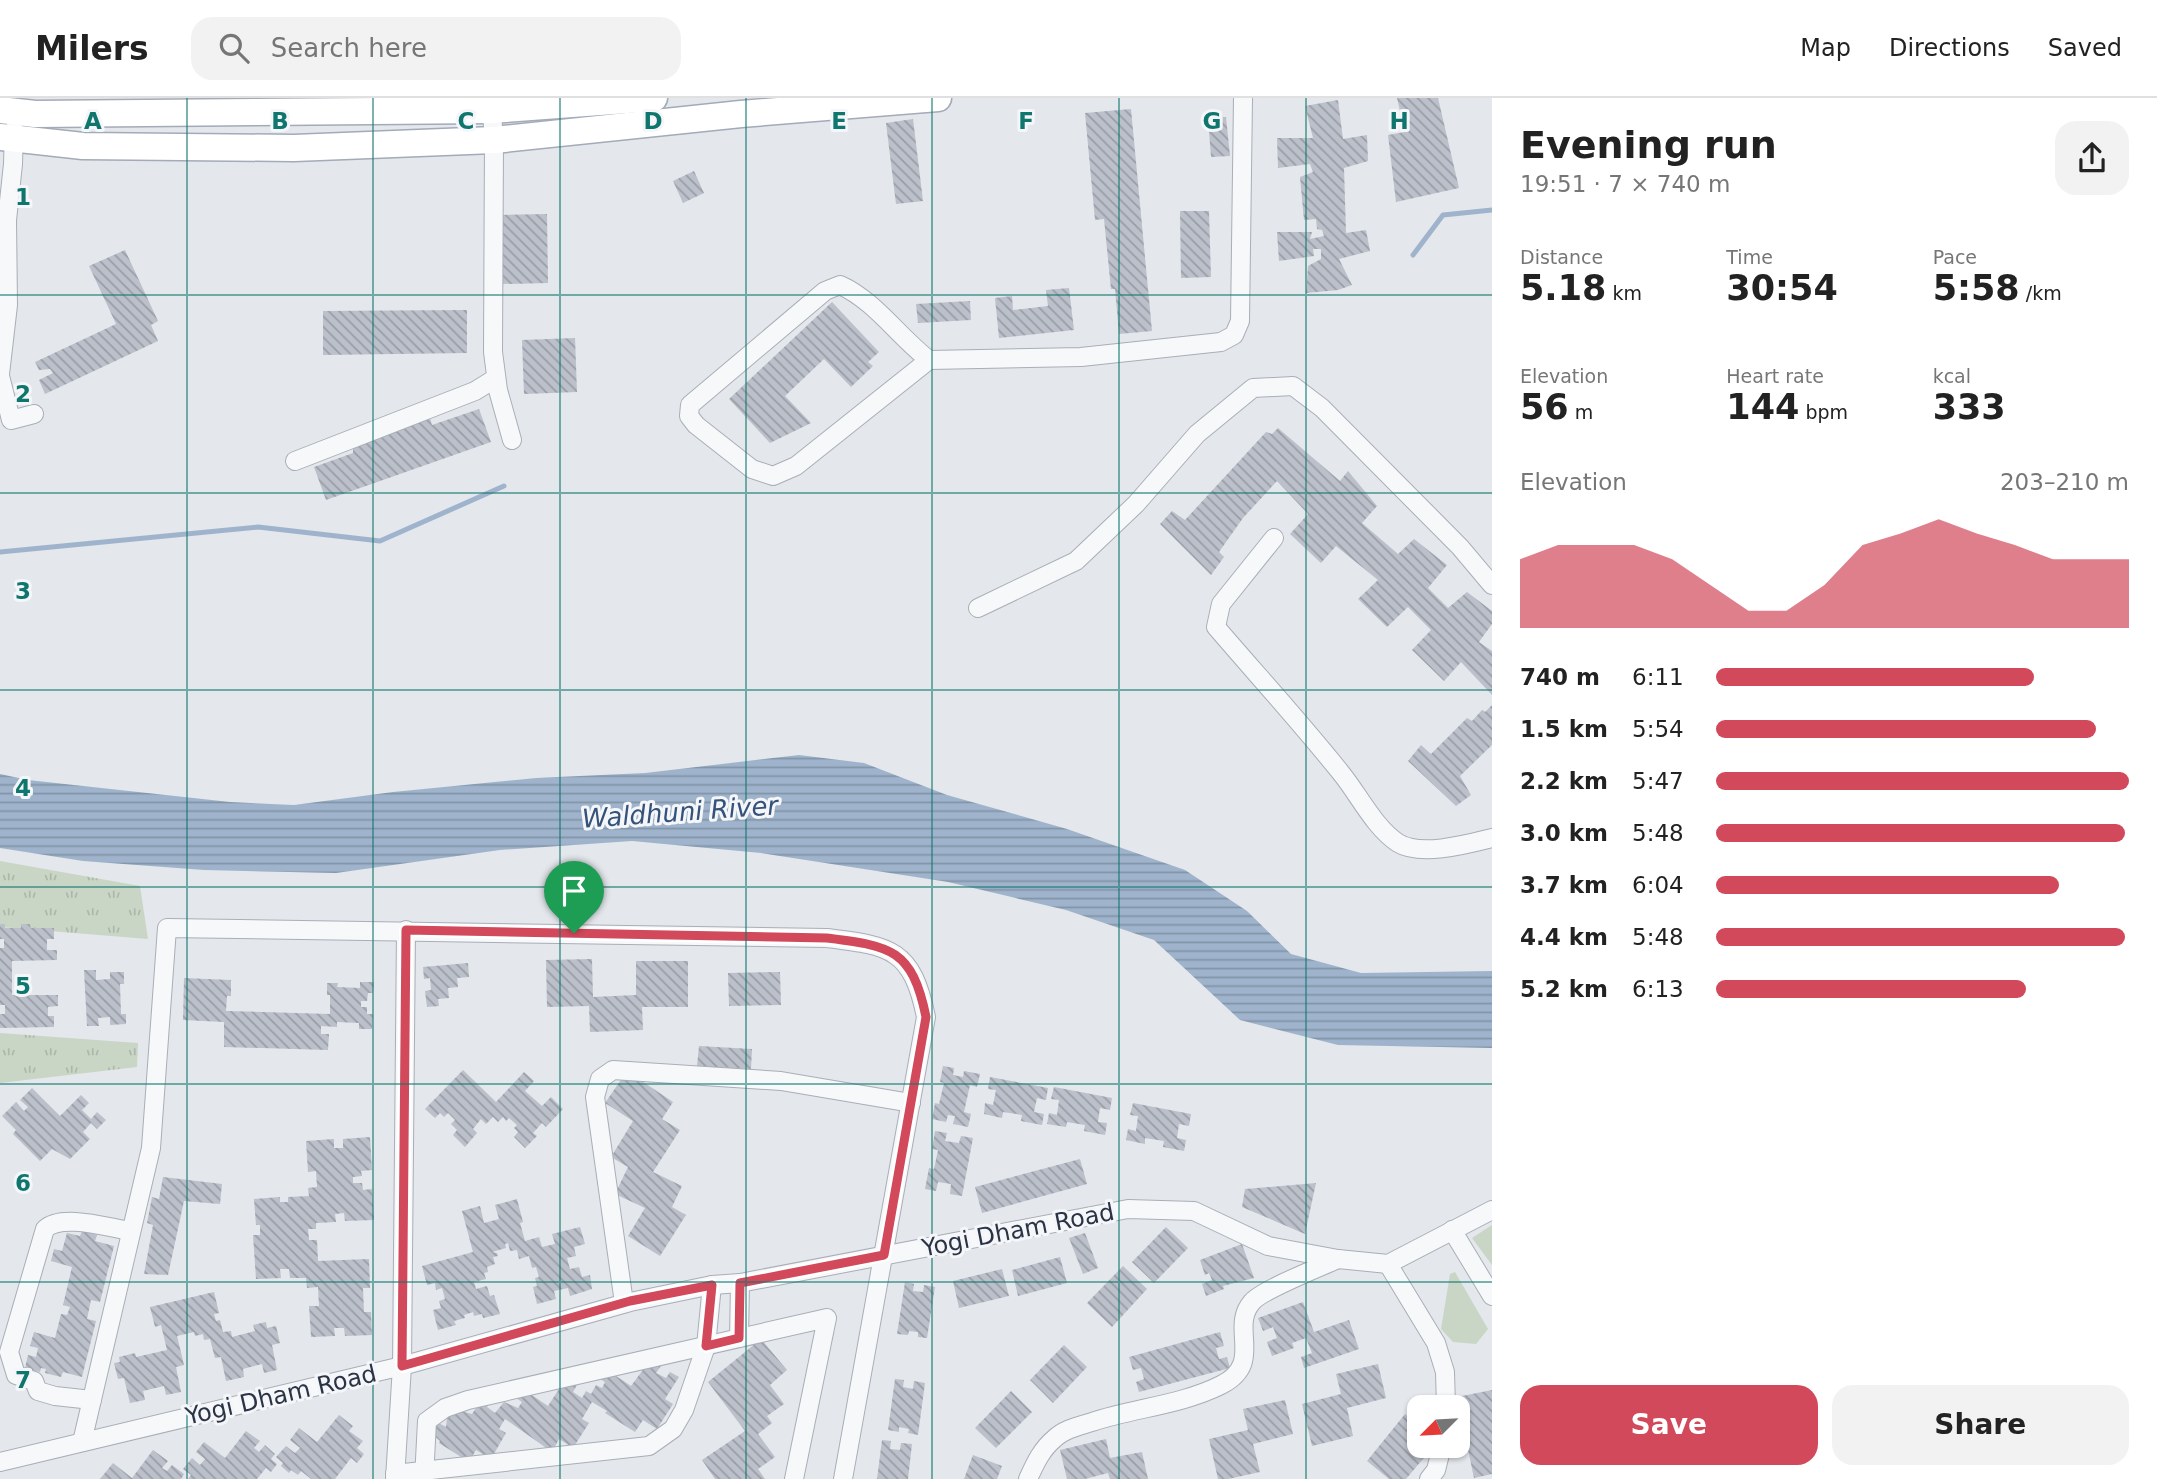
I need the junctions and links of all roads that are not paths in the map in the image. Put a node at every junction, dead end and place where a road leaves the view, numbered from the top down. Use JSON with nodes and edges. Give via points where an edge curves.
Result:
{"nodes":[{"id":1,"x":654,"y":98,"type":"edge"},
{"id":2,"x":938,"y":98,"type":"edge"},
{"id":3,"x":1243,"y":98,"type":"edge"},
{"id":4,"x":491,"y":104,"type":"edge"},
{"id":5,"x":771,"y":105,"type":"edge"},
{"id":6,"x":8,"y":111,"type":"edge"},
{"id":7,"x":7,"y":138,"type":"edge"},
{"id":8,"x":494,"y":140,"type":"junction"},
{"id":9,"x":929,"y":360,"type":"junction"},
{"id":10,"x":0,"y":375,"type":"edge"},
{"id":11,"x":496,"y":379,"type":"junction"},
{"id":12,"x":34,"y":414,"type":"dead end"},
{"id":13,"x":512,"y":440,"type":"dead end"},
{"id":14,"x":295,"y":461,"type":"dead end"},
{"id":15,"x":1274,"y":538,"type":"dead end"},
{"id":16,"x":1492,"y":586,"type":"edge"},
{"id":17,"x":978,"y":608,"type":"dead end"},
{"id":18,"x":1492,"y":838,"type":"edge"},
{"id":19,"x":406,"y":930,"type":"junction"},
{"id":20,"x":911,"y":1103,"type":"junction"},
{"id":21,"x":1492,"y":1210,"type":"edge"},
{"id":22,"x":1452,"y":1230,"type":"junction"},
{"id":23,"x":131,"y":1231,"type":"junction"},
{"id":24,"x":884,"y":1255,"type":"junction"},
{"id":25,"x":1338,"y":1259,"type":"junction"},
{"id":26,"x":1388,"y":1264,"type":"junction"},
{"id":27,"x":740,"y":1283,"type":"junction"},
{"id":28,"x":712,"y":1285,"type":"junction"},
{"id":29,"x":1492,"y":1296,"type":"edge"},
{"id":30,"x":624,"y":1303,"type":"junction"},
{"id":31,"x":739,"y":1338,"type":"junction"},
{"id":32,"x":706,"y":1346,"type":"junction"},
{"id":33,"x":402,"y":1366,"type":"junction"},
{"id":34,"x":1446,"y":1395,"type":"edge"},
{"id":35,"x":92,"y":1400,"type":"junction"},
{"id":36,"x":82,"y":1442,"type":"junction"},
{"id":37,"x":1439,"y":1458,"type":"edge"},
{"id":38,"x":0,"y":1462,"type":"edge"},
{"id":39,"x":425,"y":1475,"type":"edge"},
{"id":40,"x":395,"y":1476,"type":"edge"},
{"id":41,"x":794,"y":1479,"type":"edge"},
{"id":42,"x":843,"y":1479,"type":"edge"},
{"id":43,"x":1028,"y":1479,"type":"edge"},
{"id":44,"x":1429,"y":1479,"type":"edge"}],
"edges":[{"from":1,"to":4,"type":"main road"},
{"from":2,"to":5,"type":"main road"},
{"from":3,"to":9,"type":"street","via":[[1240,321],[1234,335],[1221,342],[1081,357]]},
{"from":4,"to":6,"type":"main road"},
{"from":4,"to":8,"type":"street"},
{"from":5,"to":8,"type":"main road"},
{"from":6,"to":7,"type":"street"},
{"from":7,"to":8,"type":"main road","via":[[83,146],[294,148]]},
{"from":7,"to":10,"type":"street","via":[[8,305]]},
{"from":8,"to":11,"type":"street"},
{"from":9,"to":9,"type":"street","via":[[796,466],[773,476],[752,469],[689,416],[690,405],[825,291],[840,285],[854,291]]},
{"from":10,"to":12,"type":"street","via":[[11,420]]},
{"from":11,"to":13,"type":"street"},
{"from":11,"to":14,"type":"street"},
{"from":15,"to":18,"type":"street","via":[[1221,604],[1216,627],[1309,734],[1369,814],[1399,843],[1418,849]]},
{"from":16,"to":17,"type":"street","via":[[1460,547],[1342,428],[1293,386],[1253,388],[1198,434],[1136,504],[1076,561]]},
{"from":19,"to":20,"type":"street","via":[[827,938],[873,944],[909,966],[921,992],[926,1017]]},
{"from":19,"to":23,"type":"street","via":[[167,928],[150,1148]]},
{"from":19,"to":33,"type":"street"},
{"from":20,"to":24,"type":"street"},
{"from":20,"to":30,"type":"street","via":[[781,1082],[613,1070],[600,1079],[596,1097]]},
{"from":21,"to":22,"type":"street"},
{"from":22,"to":26,"type":"street"},
{"from":22,"to":29,"type":"street"},
{"from":23,"to":35,"type":"street"},
{"from":23,"to":35,"type":"street","via":[[68,1221],[45,1229],[9,1352],[16,1375],[34,1381],[38,1391]]},
{"from":24,"to":25,"type":"street","name":"Yogi Dham Road","via":[[1128,1209],[1194,1211],[1268,1246]]},
{"from":24,"to":27,"type":"street","name":"Yogi Dham Road"},
{"from":24,"to":42,"type":"street"},
{"from":25,"to":26,"type":"street","name":"Yogi Dham Road"},
{"from":25,"to":43,"type":"street","via":[[1253,1301],[1245,1315],[1245,1357],[1239,1372],[1222,1385],[1072,1428],[1041,1452]]},
{"from":26,"to":34,"type":"street","via":[[1436,1343],[1445,1372]]},
{"from":27,"to":28,"type":"street","name":"Yogi Dham Road"},
{"from":27,"to":31,"type":"street"},
{"from":28,"to":30,"type":"street","name":"Yogi Dham Road"},
{"from":28,"to":32,"type":"street"},
{"from":30,"to":33,"type":"street","name":"Yogi Dham Road"},
{"from":31,"to":32,"type":"street"},
{"from":31,"to":41,"type":"street","via":[[827,1318]]},
{"from":32,"to":39,"type":"street","via":[[444,1408],[427,1421]]},
{"from":32,"to":39,"type":"street","via":[[684,1410],[673,1429],[649,1446]]},
{"from":33,"to":36,"type":"street","name":"Yogi Dham Road"},
{"from":33,"to":40,"type":"street"},
{"from":35,"to":36,"type":"street"},
{"from":36,"to":38,"type":"street","name":"Yogi Dham Road"},
{"from":37,"to":44,"type":"street"},
{"from":39,"to":40,"type":"street"}]}
